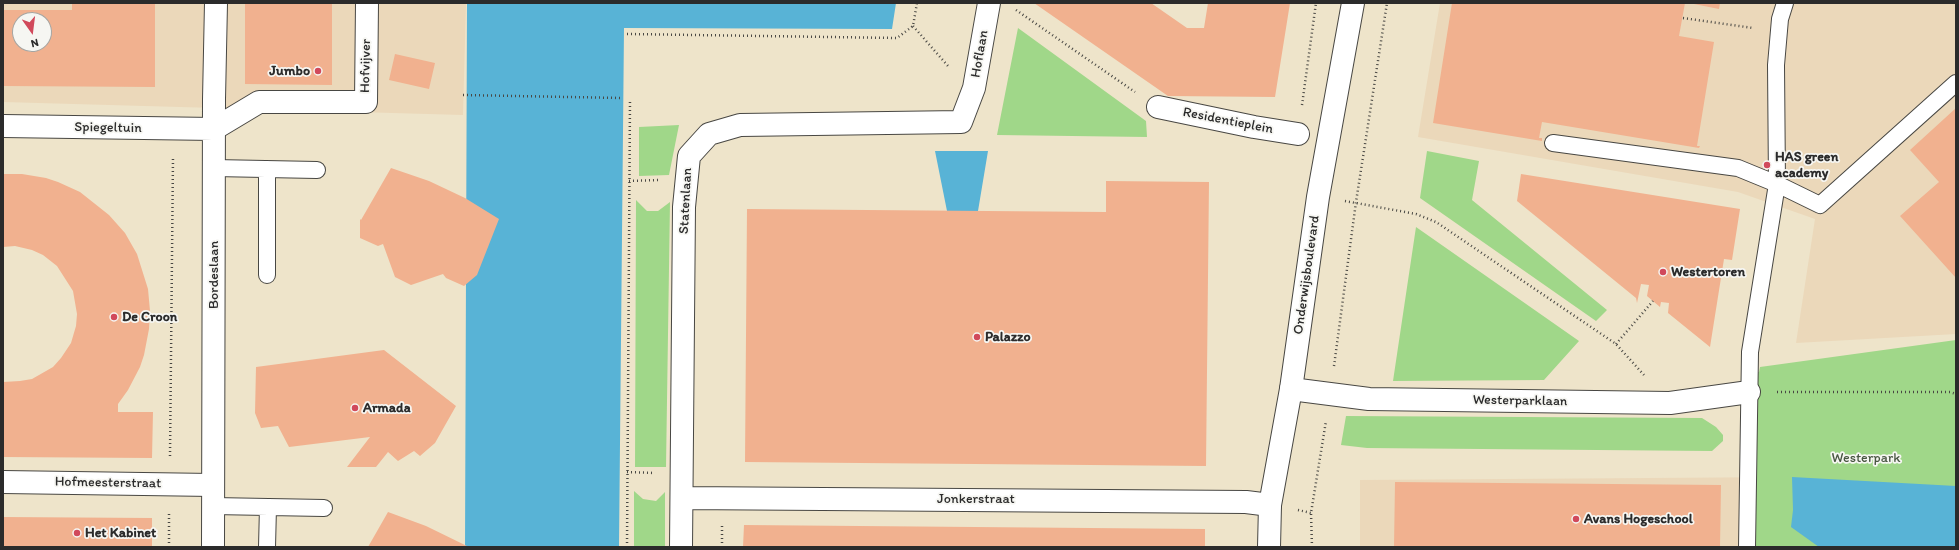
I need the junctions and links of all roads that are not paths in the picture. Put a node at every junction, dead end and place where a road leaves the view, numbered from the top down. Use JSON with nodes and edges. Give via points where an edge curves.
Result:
{"nodes":[{"id":1,"x":216,"y":3,"type":"edge"},
{"id":2,"x":366,"y":3,"type":"edge"},
{"id":3,"x":988,"y":3,"type":"edge"},
{"id":4,"x":1353,"y":3,"type":"edge"},
{"id":5,"x":1785,"y":3,"type":"edge"},
{"id":6,"x":1956,"y":83,"type":"edge"},
{"id":7,"x":967,"y":105,"type":"joint"},
{"id":8,"x":1158,"y":107,"type":"road end"},
{"id":9,"x":3,"y":126,"type":"edge"},
{"id":10,"x":214,"y":130,"type":"junction"},
{"id":11,"x":1298,"y":134,"type":"dead end"},
{"id":12,"x":1553,"y":143,"type":"dead end"},
{"id":13,"x":214,"y":168,"type":"junction"},
{"id":14,"x":267,"y":169,"type":"junction"},
{"id":15,"x":316,"y":170,"type":"dead end"},
{"id":16,"x":1777,"y":184,"type":"junction"},
{"id":17,"x":267,"y":275,"type":"dead end"},
{"id":18,"x":1291,"y":389,"type":"junction"},
{"id":19,"x":1749,"y":392,"type":"junction"},
{"id":20,"x":3,"y":482,"type":"edge"},
{"id":21,"x":213,"y":495,"type":"junction"},
{"id":22,"x":682,"y":498,"type":"junction"},
{"id":23,"x":1270,"y":505,"type":"junction"},
{"id":24,"x":268,"y":507,"type":"junction"},
{"id":25,"x":324,"y":508,"type":"dead end"},
{"id":26,"x":213,"y":547,"type":"edge"},
{"id":27,"x":267,"y":547,"type":"edge"},
{"id":28,"x":681,"y":547,"type":"edge"},
{"id":29,"x":1269,"y":547,"type":"edge"},
{"id":30,"x":1748,"y":547,"type":"edge"}],
"edges":[{"from":1,"to":10,"type":"street","name":"Bordeslaan"},
{"from":2,"to":10,"type":"street","name":"Hofvijver","via":[[366,102],[259,102]]},
{"from":3,"to":7,"type":"street","name":"Hoflaan","via":[[974,88]]},
{"from":4,"to":18,"type":"street","name":"Onderwijsboulevard","via":[[1318,197]]},
{"from":5,"to":16,"type":"lane","via":[[1780,20],[1776,65]]},
{"from":6,"to":16,"type":"lane","via":[[1820,205]]},
{"from":7,"to":22,"type":"street","name":"Statenlaan","via":[[960,122],[740,125],[709,134],[689,156],[684,208]]},
{"from":8,"to":11,"type":"street","name":"Residentieplein"},
{"from":9,"to":10,"type":"street","name":"Spiegeltuin"},
{"from":10,"to":13,"type":"street","name":"Bordeslaan"},
{"from":12,"to":16,"type":"lane","via":[[1738,168]]},
{"from":13,"to":14,"type":"lane"},
{"from":13,"to":21,"type":"street","name":"Bordeslaan"},
{"from":14,"to":15,"type":"lane"},
{"from":14,"to":17,"type":"lane"},
{"from":16,"to":19,"type":"lane","via":[[1750,352]]},
{"from":18,"to":19,"type":"street","name":"Westerparklaan","via":[[1369,399],[1670,403]]},
{"from":18,"to":23,"type":"street","name":"Onderwijsboulevard"},
{"from":19,"to":30,"type":"lane"},
{"from":20,"to":21,"type":"street","name":"Hofmeesterstraat","via":[[169,484]]},
{"from":21,"to":24,"type":"lane"},
{"from":21,"to":26,"type":"street","name":"Bordeslaan"},
{"from":22,"to":23,"type":"street","name":"Jonkerstraat","via":[[1246,502]]},
{"from":22,"to":28,"type":"street","name":"Statenlaan"},
{"from":23,"to":29,"type":"street","name":"Onderwijsboulevard"},
{"from":24,"to":25,"type":"lane"},
{"from":24,"to":27,"type":"lane"}]}
